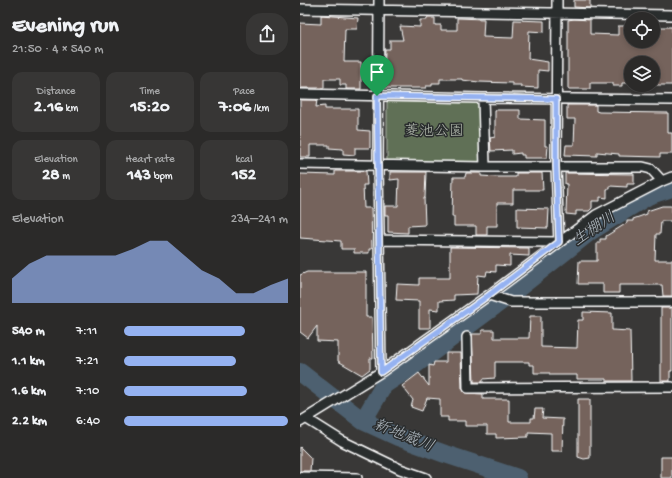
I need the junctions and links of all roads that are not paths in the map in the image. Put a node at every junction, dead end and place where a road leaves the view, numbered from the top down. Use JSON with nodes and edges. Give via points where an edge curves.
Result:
{"nodes":[{"id":1,"x":379,"y":0,"type":"edge"},
{"id":2,"x":557,"y":0,"type":"edge"},
{"id":3,"x":300,"y":9,"type":"edge"},
{"id":4,"x":379,"y":10,"type":"junction"},
{"id":5,"x":557,"y":14,"type":"junction"},
{"id":6,"x":672,"y":15,"type":"edge"},
{"id":7,"x":300,"y":94,"type":"edge"},
{"id":8,"x":377,"y":96,"type":"junction"},
{"id":9,"x":483,"y":98,"type":"junction"},
{"id":10,"x":556,"y":99,"type":"junction"},
{"id":11,"x":672,"y":100,"type":"edge"},
{"id":12,"x":300,"y":164,"type":"edge"},
{"id":13,"x":378,"y":166,"type":"junction"},
{"id":14,"x":556,"y":166,"type":"junction"},
{"id":15,"x":484,"y":167,"type":"junction"},
{"id":16,"x":672,"y":177,"type":"edge"},
{"id":17,"x":662,"y":181,"type":"junction"},
{"id":18,"x":379,"y":240,"type":"junction"},
{"id":19,"x":559,"y":242,"type":"junction"},
{"id":20,"x":492,"y":296,"type":"junction"},
{"id":21,"x":672,"y":302,"type":"edge"},
{"id":22,"x":467,"y":337,"type":"dead end"},
{"id":23,"x":381,"y":372,"type":"junction"},
{"id":24,"x":672,"y":387,"type":"edge"},
{"id":25,"x":304,"y":420,"type":"edge"},
{"id":26,"x":398,"y":474,"type":"edge"},
{"id":27,"x":300,"y":476,"type":"edge"},
{"id":28,"x":357,"y":478,"type":"edge"},
{"id":29,"x":426,"y":478,"type":"edge"}],
"edges":[{"from":1,"to":4,"type":"street"},
{"from":2,"to":5,"type":"street"},
{"from":3,"to":4,"type":"street"},
{"from":4,"to":5,"type":"street"},
{"from":4,"to":8,"type":"street"},
{"from":5,"to":6,"type":"street"},
{"from":5,"to":10,"type":"street"},
{"from":7,"to":8,"type":"street"},
{"from":8,"to":9,"type":"street"},
{"from":8,"to":13,"type":"street"},
{"from":9,"to":10,"type":"street"},
{"from":9,"to":15,"type":"street"},
{"from":10,"to":11,"type":"street"},
{"from":10,"to":14,"type":"street"},
{"from":12,"to":13,"type":"street"},
{"from":13,"to":15,"type":"street"},
{"from":13,"to":18,"type":"street"},
{"from":14,"to":15,"type":"street"},
{"from":14,"to":17,"type":"street","via":[[643,167],[651,169]]},
{"from":14,"to":19,"type":"street"},
{"from":16,"to":17,"type":"street"},
{"from":17,"to":19,"type":"street","via":[[596,215]]},
{"from":18,"to":19,"type":"street"},
{"from":18,"to":23,"type":"street"},
{"from":19,"to":20,"type":"street"},
{"from":20,"to":21,"type":"street","via":[[511,302]]},
{"from":20,"to":23,"type":"street"},
{"from":22,"to":24,"type":"street","via":[[468,388]]},
{"from":23,"to":25,"type":"street"},
{"from":25,"to":26,"type":"street"},
{"from":26,"to":29,"type":"street"},
{"from":27,"to":28,"type":"street"}]}
